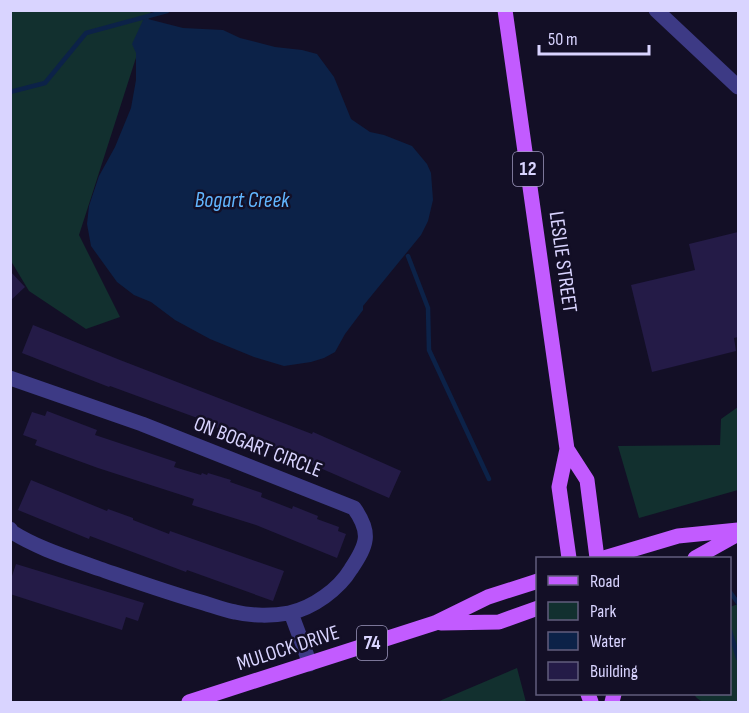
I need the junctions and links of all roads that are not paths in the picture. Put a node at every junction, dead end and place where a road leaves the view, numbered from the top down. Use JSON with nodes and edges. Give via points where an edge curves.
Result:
{"nodes":[{"id":1,"x":505,"y":10,"type":"edge"},
{"id":2,"x":656,"y":10,"type":"edge"},
{"id":3,"x":738,"y":87,"type":"edge"},
{"id":4,"x":10,"y":378,"type":"edge"},
{"id":5,"x":567,"y":449,"type":"junction"},
{"id":6,"x":10,"y":529,"type":"edge"},
{"id":7,"x":738,"y":532,"type":"edge"},
{"id":8,"x":569,"y":557,"type":"edge"},
{"id":9,"x":597,"y":557,"type":"edge"},
{"id":10,"x":607,"y":557,"type":"edge"},
{"id":11,"x":697,"y":557,"type":"edge"},
{"id":12,"x":536,"y":581,"type":"edge"},
{"id":13,"x":536,"y":608,"type":"edge"},
{"id":14,"x":291,"y":613,"type":"junction"},
{"id":15,"x":435,"y":623,"type":"junction"},
{"id":16,"x":310,"y":664,"type":"junction"},
{"id":17,"x":189,"y":702,"type":"edge"}],
"edges":[{"from":1,"to":5,"type":"main road","name":"LESLIE STREET","number":"12"},
{"from":2,"to":3,"type":"street"},
{"from":4,"to":14,"type":"street","name":"ON BOGART CIRCLE","via":[[142,424],[354,508],[366,532],[365,547],[358,559],[329,593]]},
{"from":5,"to":8,"type":"main road","name":"LESLIE STREET","number":"12","via":[[559,487]]},
{"from":5,"to":9,"type":"main road","name":"LESLIE STREET","number":"12","via":[[587,480]]},
{"from":6,"to":14,"type":"street","name":"ON BOGART CIRCLE","via":[[31,544],[160,591],[236,613]]},
{"from":7,"to":10,"type":"main road","via":[[678,536]]},
{"from":7,"to":11,"type":"main road"},
{"from":12,"to":15,"type":"main road","name":"MULOCK DRIVE","number":"74","via":[[489,597]]},
{"from":13,"to":15,"type":"main road","name":"MULOCK DRIVE","number":"74","via":[[499,622]]},
{"from":14,"to":16,"type":"street"},
{"from":15,"to":16,"type":"main road","name":"MULOCK DRIVE","number":"74"},
{"from":16,"to":17,"type":"main road","name":"MULOCK DRIVE","number":"74"}]}
